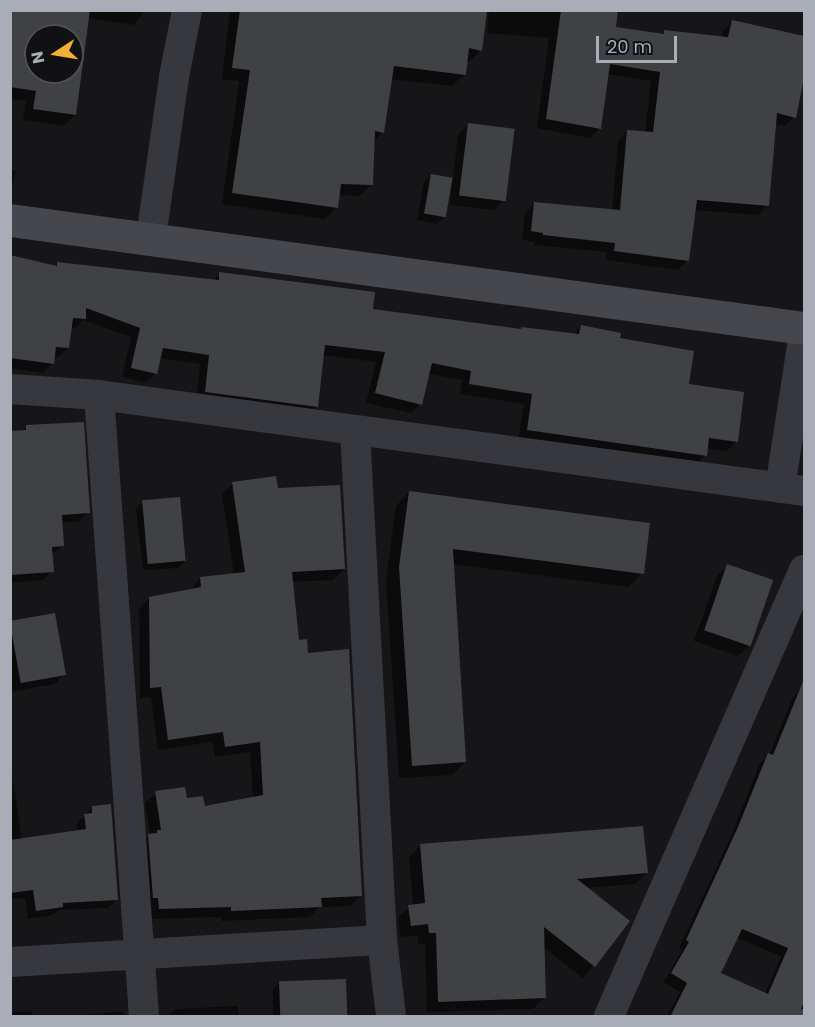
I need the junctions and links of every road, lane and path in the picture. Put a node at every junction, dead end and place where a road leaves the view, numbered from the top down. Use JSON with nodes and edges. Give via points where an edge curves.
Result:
{"nodes":[{"id":1,"x":188,"y":10,"type":"edge"},
{"id":2,"x":10,"y":220,"type":"edge"},
{"id":3,"x":151,"y":237,"type":"junction"},
{"id":4,"x":804,"y":328,"type":"edge"},
{"id":5,"x":804,"y":333,"type":"edge"},
{"id":6,"x":10,"y":389,"type":"edge"},
{"id":7,"x":99,"y":395,"type":"junction"},
{"id":8,"x":355,"y":431,"type":"junction"},
{"id":9,"x":792,"y":490,"type":"edge"},
{"id":10,"x":804,"y":570,"type":"edge"},
{"id":11,"x":382,"y":939,"type":"junction"},
{"id":12,"x":138,"y":956,"type":"junction"},
{"id":13,"x":10,"y":962,"type":"edge"},
{"id":14,"x":144,"y":1017,"type":"edge"},
{"id":15,"x":391,"y":1017,"type":"edge"},
{"id":16,"x":609,"y":1017,"type":"edge"}],
"edges":[{"from":1,"to":3,"type":"street"},
{"from":2,"to":3,"type":"street"},
{"from":3,"to":4,"type":"street"},
{"from":5,"to":9,"type":"street"},
{"from":6,"to":7,"type":"street"},
{"from":7,"to":8,"type":"street"},
{"from":7,"to":12,"type":"street"},
{"from":8,"to":9,"type":"street"},
{"from":8,"to":11,"type":"street"},
{"from":10,"to":16,"type":"street"},
{"from":11,"to":12,"type":"street"},
{"from":11,"to":15,"type":"street"},
{"from":12,"to":13,"type":"street"},
{"from":12,"to":14,"type":"street"}]}
